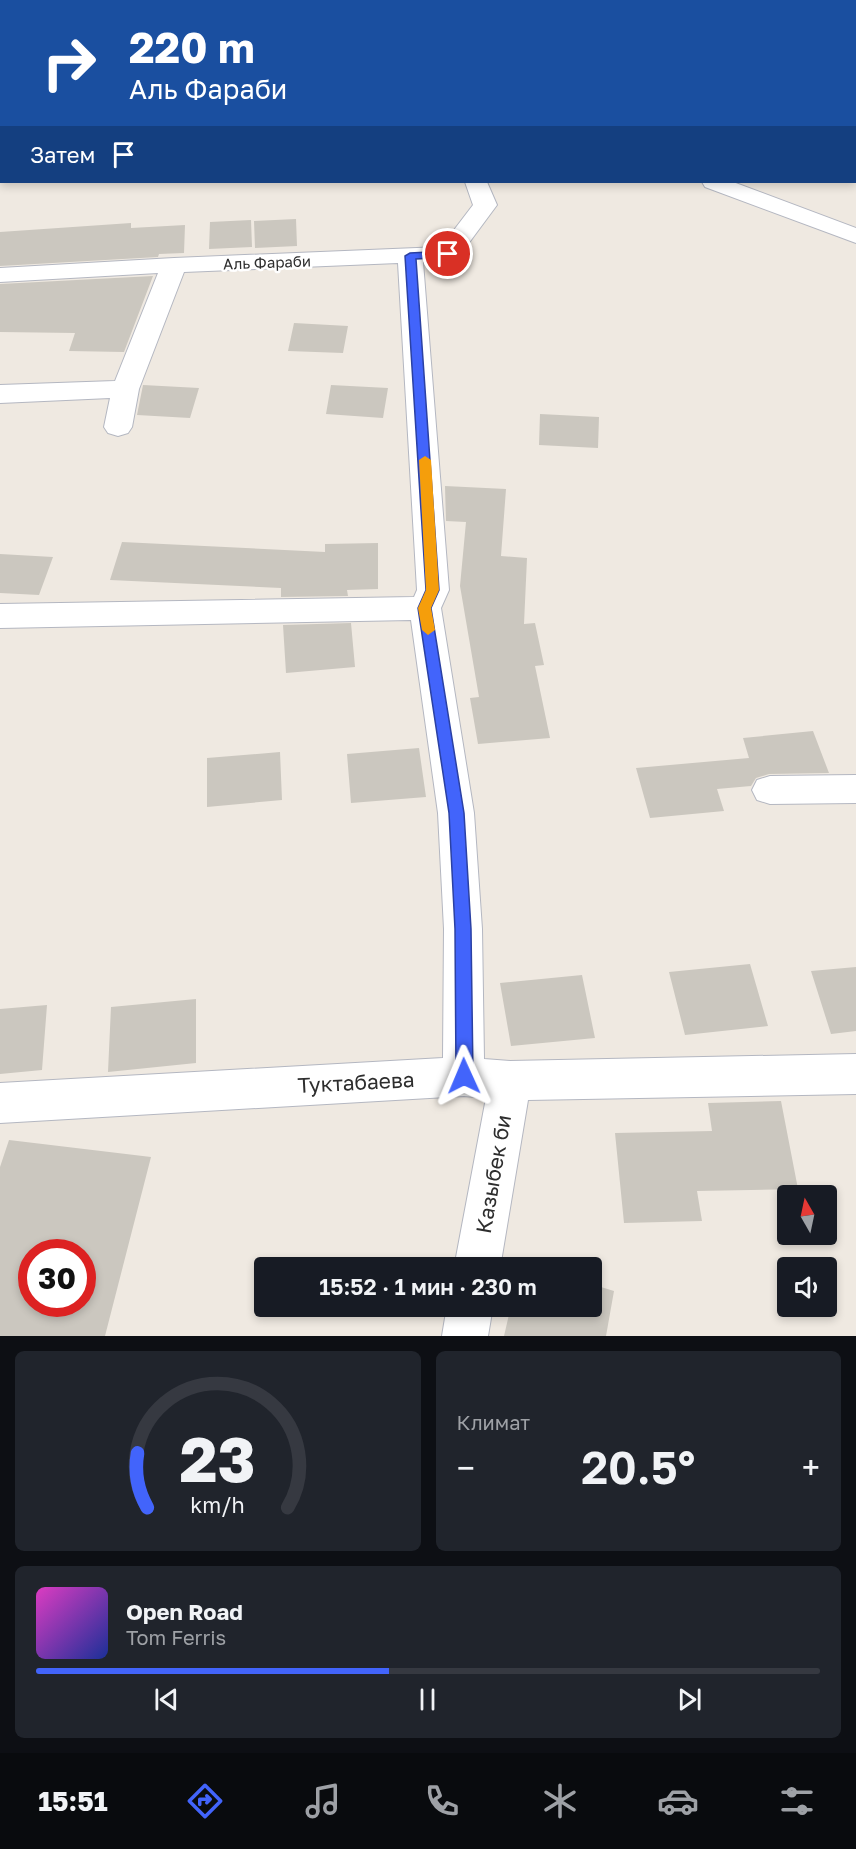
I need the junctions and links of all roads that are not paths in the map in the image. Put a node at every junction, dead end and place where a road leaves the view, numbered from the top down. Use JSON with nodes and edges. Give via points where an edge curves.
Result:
{"nodes":[{"id":1,"x":476,"y":183,"type":"edge"},
{"id":2,"x":716,"y":183,"type":"edge"},
{"id":3,"x":856,"y":236,"type":"edge"},
{"id":4,"x":410,"y":256,"type":"junction"},
{"id":5,"x":174,"y":265,"type":"junction"},
{"id":6,"x":0,"y":275,"type":"edge"},
{"id":7,"x":125,"y":389,"type":"junction"},
{"id":8,"x":0,"y":394,"type":"edge"},
{"id":9,"x":118,"y":427,"type":"dead end"},
{"id":10,"x":425,"y":608,"type":"junction"},
{"id":11,"x":0,"y":616,"type":"edge"},
{"id":12,"x":856,"y":789,"type":"edge"},
{"id":13,"x":770,"y":790,"type":"dead end"},
{"id":14,"x":856,"y":1074,"type":"edge"},
{"id":15,"x":464,"y":1076,"type":"junction"},
{"id":16,"x":510,"y":1081,"type":"junction"},
{"id":17,"x":0,"y":1103,"type":"edge"},
{"id":18,"x":479,"y":1257,"type":"edge"},
{"id":19,"x":468,"y":1317,"type":"edge"},
{"id":20,"x":465,"y":1336,"type":"edge"}],
"edges":[{"from":1,"to":4,"type":"street","name":"Аль Фараби","via":[[485,205],[448,254]]},
{"from":2,"to":3,"type":"street"},
{"from":4,"to":5,"type":"street","name":"Аль Фараби"},
{"from":4,"to":10,"type":"street","via":[[433,590]]},
{"from":5,"to":6,"type":"street","name":"Аль Фараби"},
{"from":5,"to":7,"type":"street"},
{"from":7,"to":8,"type":"street"},
{"from":7,"to":9,"type":"street"},
{"from":10,"to":11,"type":"street"},
{"from":10,"to":15,"type":"street","via":[[456,813],[463,929]]},
{"from":12,"to":13,"type":"street"},
{"from":14,"to":16,"type":"street","name":"Туктабаева"},
{"from":15,"to":16,"type":"street","name":"Туктабаева"},
{"from":15,"to":17,"type":"street","name":"Туктабаева"},
{"from":16,"to":18,"type":"street","name":"Казыбек би"},
{"from":19,"to":20,"type":"street"}]}
